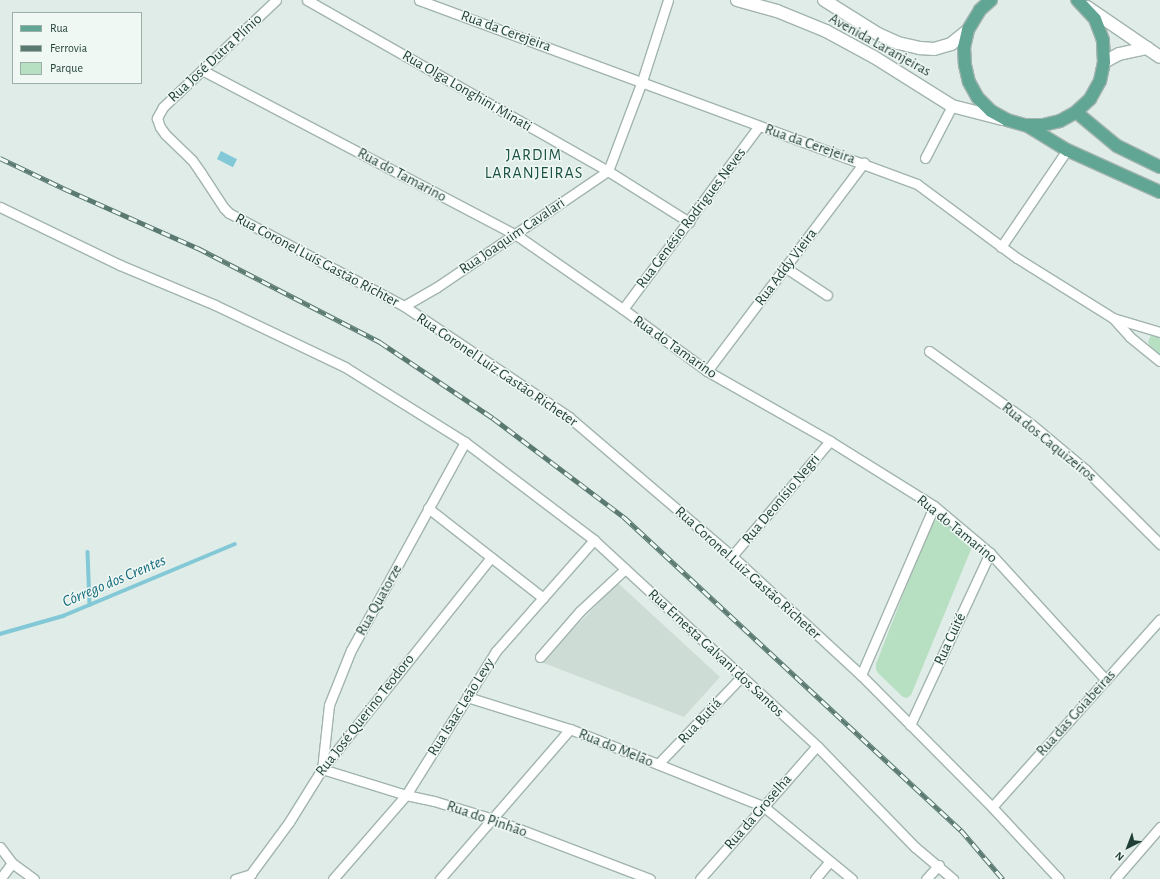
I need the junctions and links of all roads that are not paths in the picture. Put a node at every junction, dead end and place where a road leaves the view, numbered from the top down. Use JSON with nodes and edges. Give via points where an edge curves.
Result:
{"nodes":[{"id":1,"x":276,"y":0,"type":"edge"},
{"id":2,"x":307,"y":0,"type":"edge"},
{"id":3,"x":419,"y":0,"type":"edge"},
{"id":4,"x":668,"y":0,"type":"edge"},
{"id":5,"x":737,"y":0,"type":"edge"},
{"id":6,"x":824,"y":0,"type":"edge"},
{"id":7,"x":991,"y":0,"type":"edge"},
{"id":8,"x":1079,"y":1,"type":"edge"},
{"id":9,"x":979,"y":5,"type":"edge"},
{"id":10,"x":968,"y":30,"type":"junction"},
{"id":11,"x":1147,"y":48,"type":"junction"},
{"id":12,"x":1160,"y":58,"type":"edge"},
{"id":13,"x":1104,"y":62,"type":"junction"},
{"id":14,"x":202,"y":70,"type":"junction"},
{"id":15,"x":642,"y":81,"type":"junction"},
{"id":16,"x":952,"y":106,"type":"junction"},
{"id":17,"x":1076,"y":112,"type":"junction"},
{"id":18,"x":157,"y":118,"type":"joint"},
{"id":19,"x":1006,"y":120,"type":"junction"},
{"id":20,"x":1025,"y":125,"type":"junction"},
{"id":21,"x":759,"y":126,"type":"junction"},
{"id":22,"x":1067,"y":150,"type":"junction"},
{"id":23,"x":925,"y":158,"type":"dead end"},
{"id":24,"x":864,"y":163,"type":"junction"},
{"id":25,"x":1160,"y":168,"type":"edge"},
{"id":26,"x":608,"y":171,"type":"junction"},
{"id":27,"x":1160,"y":192,"type":"edge"},
{"id":28,"x":0,"y":207,"type":"edge"},
{"id":29,"x":688,"y":222,"type":"junction"},
{"id":30,"x":515,"y":234,"type":"junction"},
{"id":31,"x":1001,"y":247,"type":"junction"},
{"id":32,"x":786,"y":268,"type":"junction"},
{"id":33,"x":826,"y":295,"type":"dead end"},
{"id":34,"x":404,"y":306,"type":"junction"},
{"id":35,"x":623,"y":309,"type":"junction"},
{"id":36,"x":1113,"y":318,"type":"junction"},
{"id":37,"x":1160,"y":332,"type":"edge"},
{"id":38,"x":930,"y":351,"type":"dead end"},
{"id":39,"x":1160,"y":361,"type":"edge"},
{"id":40,"x":707,"y":371,"type":"junction"},
{"id":41,"x":830,"y":441,"type":"junction"},
{"id":42,"x":465,"y":442,"type":"junction"},
{"id":43,"x":934,"y":506,"type":"junction"},
{"id":44,"x":428,"y":508,"type":"junction"},
{"id":45,"x":594,"y":540,"type":"junction"},
{"id":46,"x":1160,"y":544,"type":"edge"},
{"id":47,"x":990,"y":553,"type":"junction"},
{"id":48,"x":732,"y":556,"type":"junction"},
{"id":49,"x":491,"y":557,"type":"junction"},
{"id":50,"x":625,"y":569,"type":"junction"},
{"id":51,"x":543,"y":598,"type":"junction"},
{"id":52,"x":1160,"y":619,"type":"edge"},
{"id":53,"x":540,"y":657,"type":"dead end"},
{"id":54,"x":861,"y":675,"type":"junction"},
{"id":55,"x":741,"y":677,"type":"junction"},
{"id":56,"x":1106,"y":680,"type":"junction"},
{"id":57,"x":467,"y":697,"type":"junction"},
{"id":58,"x":910,"y":724,"type":"junction"},
{"id":59,"x":570,"y":730,"type":"junction"},
{"id":60,"x":817,"y":746,"type":"junction"},
{"id":61,"x":658,"y":764,"type":"junction"},
{"id":62,"x":322,"y":768,"type":"junction"},
{"id":63,"x":406,"y":795,"type":"junction"},
{"id":64,"x":763,"y":806,"type":"junction"},
{"id":65,"x":992,"y":807,"type":"junction"},
{"id":66,"x":493,"y":819,"type":"junction"},
{"id":67,"x":1160,"y":827,"type":"edge"},
{"id":68,"x":0,"y":847,"type":"edge"},
{"id":69,"x":830,"y":861,"type":"junction"},
{"id":70,"x":12,"y":863,"type":"junction"},
{"id":71,"x":939,"y":865,"type":"junction"},
{"id":72,"x":249,"y":876,"type":"edge"},
{"id":73,"x":0,"y":879,"type":"edge"},
{"id":74,"x":34,"y":879,"type":"edge"},
{"id":75,"x":235,"y":879,"type":"edge"},
{"id":76,"x":333,"y":879,"type":"edge"},
{"id":77,"x":440,"y":879,"type":"edge"},
{"id":78,"x":650,"y":879,"type":"edge"},
{"id":79,"x":700,"y":879,"type":"edge"},
{"id":80,"x":815,"y":879,"type":"edge"},
{"id":81,"x":852,"y":879,"type":"edge"},
{"id":82,"x":926,"y":879,"type":"edge"},
{"id":83,"x":953,"y":879,"type":"edge"},
{"id":84,"x":1059,"y":879,"type":"edge"},
{"id":85,"x":1115,"y":879,"type":"edge"}],
"edges":[{"from":1,"to":14,"type":"street","name":"Rua José Dutra Plínio"},
{"from":2,"to":26,"type":"street","name":"Rua Olga Longhini Minati"},
{"from":3,"to":15,"type":"street","name":"Rua da Cerejeira"},
{"from":4,"to":15,"type":"street"},
{"from":5,"to":16,"type":"street","name":"Avenida Laranjeiras","via":[[777,11],[826,32],[874,57]]},
{"from":6,"to":10,"type":"street","name":"Avenida Laranjeiras","via":[[878,34],[898,43],[920,48],[934,49],[952,44]]},
{"from":7,"to":9,"type":"main road"},
{"from":8,"to":11,"type":"street"},
{"from":8,"to":13,"type":"main road","via":[[1095,19],[1103,40]]},
{"from":9,"to":10,"type":"main road"},
{"from":10,"to":19,"type":"main road","via":[[964,47],[969,82],[978,98]]},
{"from":11,"to":12,"type":"street"},
{"from":11,"to":13,"type":"street","via":[[1119,54]]},
{"from":13,"to":17,"type":"main road","via":[[1100,82]]},
{"from":14,"to":18,"type":"street","name":"Rua José Dutra Plínio","via":[[163,107]]},
{"from":14,"to":30,"type":"street","name":"Rua do Tamarino"},
{"from":15,"to":21,"type":"street","name":"Rua da Cerejeira"},
{"from":15,"to":26,"type":"street"},
{"from":16,"to":19,"type":"street","name":"Avenida Laranjeiras"},
{"from":16,"to":23,"type":"street"},
{"from":17,"to":20,"type":"main road","via":[[1060,121],[1043,125]]},
{"from":17,"to":25,"type":"main road","via":[[1117,146]]},
{"from":18,"to":34,"type":"street","name":"Rua Coronel Luís Gastão Richter","via":[[165,134],[192,160],[229,213]]},
{"from":19,"to":20,"type":"main road"},
{"from":20,"to":22,"type":"main road"},
{"from":21,"to":24,"type":"street","name":"Rua da Cerejeira"},
{"from":21,"to":29,"type":"street","name":"Rua Genésio Rodrigues Neves"},
{"from":22,"to":27,"type":"main road"},
{"from":22,"to":31,"type":"street"},
{"from":24,"to":31,"type":"street","name":"Rua da Cerejeira","via":[[917,184]]},
{"from":24,"to":32,"type":"street","name":"Rua Addy Vieira"},
{"from":26,"to":29,"type":"street","name":"Rua Olga Longhini Minati"},
{"from":26,"to":30,"type":"street","name":"Rua Joaquim Cavalari"},
{"from":28,"to":42,"type":"street","name":"Rua Ernesta Galvani dos Santos","via":[[120,265],[215,305],[345,367]]},
{"from":29,"to":35,"type":"street","name":"Rua Genésio Rodrigues Neves"},
{"from":30,"to":34,"type":"street","name":"Rua Joaquim Cavalari","via":[[437,287]]},
{"from":30,"to":35,"type":"street","name":"Rua do Tamarino"},
{"from":31,"to":36,"type":"street","name":"Rua da Cerejeira"},
{"from":32,"to":33,"type":"street"},
{"from":32,"to":40,"type":"street","name":"Rua Addy Vieira"},
{"from":34,"to":48,"type":"street","name":"Rua Coronel Luiz Gastão Richeter","via":[[570,417]]},
{"from":35,"to":40,"type":"street","name":"Rua do Tamarino"},
{"from":36,"to":37,"type":"street"},
{"from":36,"to":39,"type":"street","name":"Rua da Cerejeira","via":[[1130,337]]},
{"from":38,"to":46,"type":"street","name":"Rua dos Caquizeiros","via":[[1031,424],[1086,470]]},
{"from":40,"to":41,"type":"street","name":"Rua do Tamarino"},
{"from":41,"to":43,"type":"street","name":"Rua do Tamarino"},
{"from":41,"to":48,"type":"street","name":"Rua Deonísio Negri"},
{"from":42,"to":44,"type":"street","name":"Rua Quatorze"},
{"from":42,"to":45,"type":"street","name":"Rua Ernesta Galvani dos Santos"},
{"from":43,"to":47,"type":"street","name":"Rua do Tamarino"},
{"from":43,"to":54,"type":"street"},
{"from":44,"to":49,"type":"street"},
{"from":44,"to":62,"type":"street","name":"Rua Quatorze","via":[[351,650],[329,705]]},
{"from":45,"to":50,"type":"street","name":"Rua Ernesta Galvani dos Santos"},
{"from":45,"to":51,"type":"street","name":"Rua Isaac Leão Levy"},
{"from":47,"to":56,"type":"street","name":"Rua do Tamarino"},
{"from":47,"to":58,"type":"street","name":"Rua Cuité"},
{"from":48,"to":54,"type":"street","name":"Rua Coronel Luiz Gastão Richeter"},
{"from":49,"to":51,"type":"street"},
{"from":49,"to":62,"type":"street","name":"Rua José Querino Teodoro"},
{"from":50,"to":53,"type":"street","via":[[580,611]]},
{"from":50,"to":55,"type":"street","name":"Rua Ernesta Galvani dos Santos"},
{"from":51,"to":57,"type":"street","name":"Rua Isaac Leão Levy","via":[[496,651]]},
{"from":52,"to":56,"type":"street","name":"Rua das Goiabeiras"},
{"from":54,"to":58,"type":"street","name":"Rua Coronel Luiz Gastão Richeter"},
{"from":55,"to":60,"type":"street","name":"Rua Ernesta Galvani dos Santos"},
{"from":55,"to":61,"type":"street","name":"Rua Butiá"},
{"from":56,"to":65,"type":"street","name":"Rua das Goiabeiras"},
{"from":57,"to":59,"type":"street","name":"Rua do Melão"},
{"from":57,"to":63,"type":"street","name":"Rua Isaac Leão Levy"},
{"from":58,"to":65,"type":"street","name":"Rua Coronel Luiz Gastão Richeter"},
{"from":59,"to":61,"type":"street","name":"Rua do Melão"},
{"from":59,"to":66,"type":"street"},
{"from":60,"to":64,"type":"street","name":"Rua da Groselha"},
{"from":60,"to":71,"type":"street","name":"Rua Ernesta Galvani dos Santos","via":[[915,847]]},
{"from":61,"to":64,"type":"street","name":"Rua do Melão"},
{"from":62,"to":63,"type":"street","name":"Rua do Pinhão"},
{"from":62,"to":72,"type":"street","name":"Rua José Querino Teodoro","via":[[289,822]]},
{"from":63,"to":66,"type":"street","name":"Rua do Pinhão"},
{"from":63,"to":76,"type":"street","name":"Rua Isaac Leão Levy"},
{"from":64,"to":69,"type":"street","name":"Rua do Melão"},
{"from":64,"to":79,"type":"street","name":"Rua da Groselha"},
{"from":65,"to":84,"type":"street","name":"Rua Coronel Luiz Gastão Richeter"},
{"from":66,"to":77,"type":"street"},
{"from":66,"to":78,"type":"street","name":"Rua do Pinhão"},
{"from":67,"to":85,"type":"street"},
{"from":68,"to":70,"type":"street"},
{"from":69,"to":80,"type":"street"},
{"from":69,"to":81,"type":"street","name":"Rua do Melão"},
{"from":70,"to":73,"type":"street"},
{"from":70,"to":74,"type":"street"},
{"from":71,"to":82,"type":"street"},
{"from":71,"to":83,"type":"street","name":"Rua Ernesta Galvani dos Santos"},
{"from":72,"to":75,"type":"street"}]}
